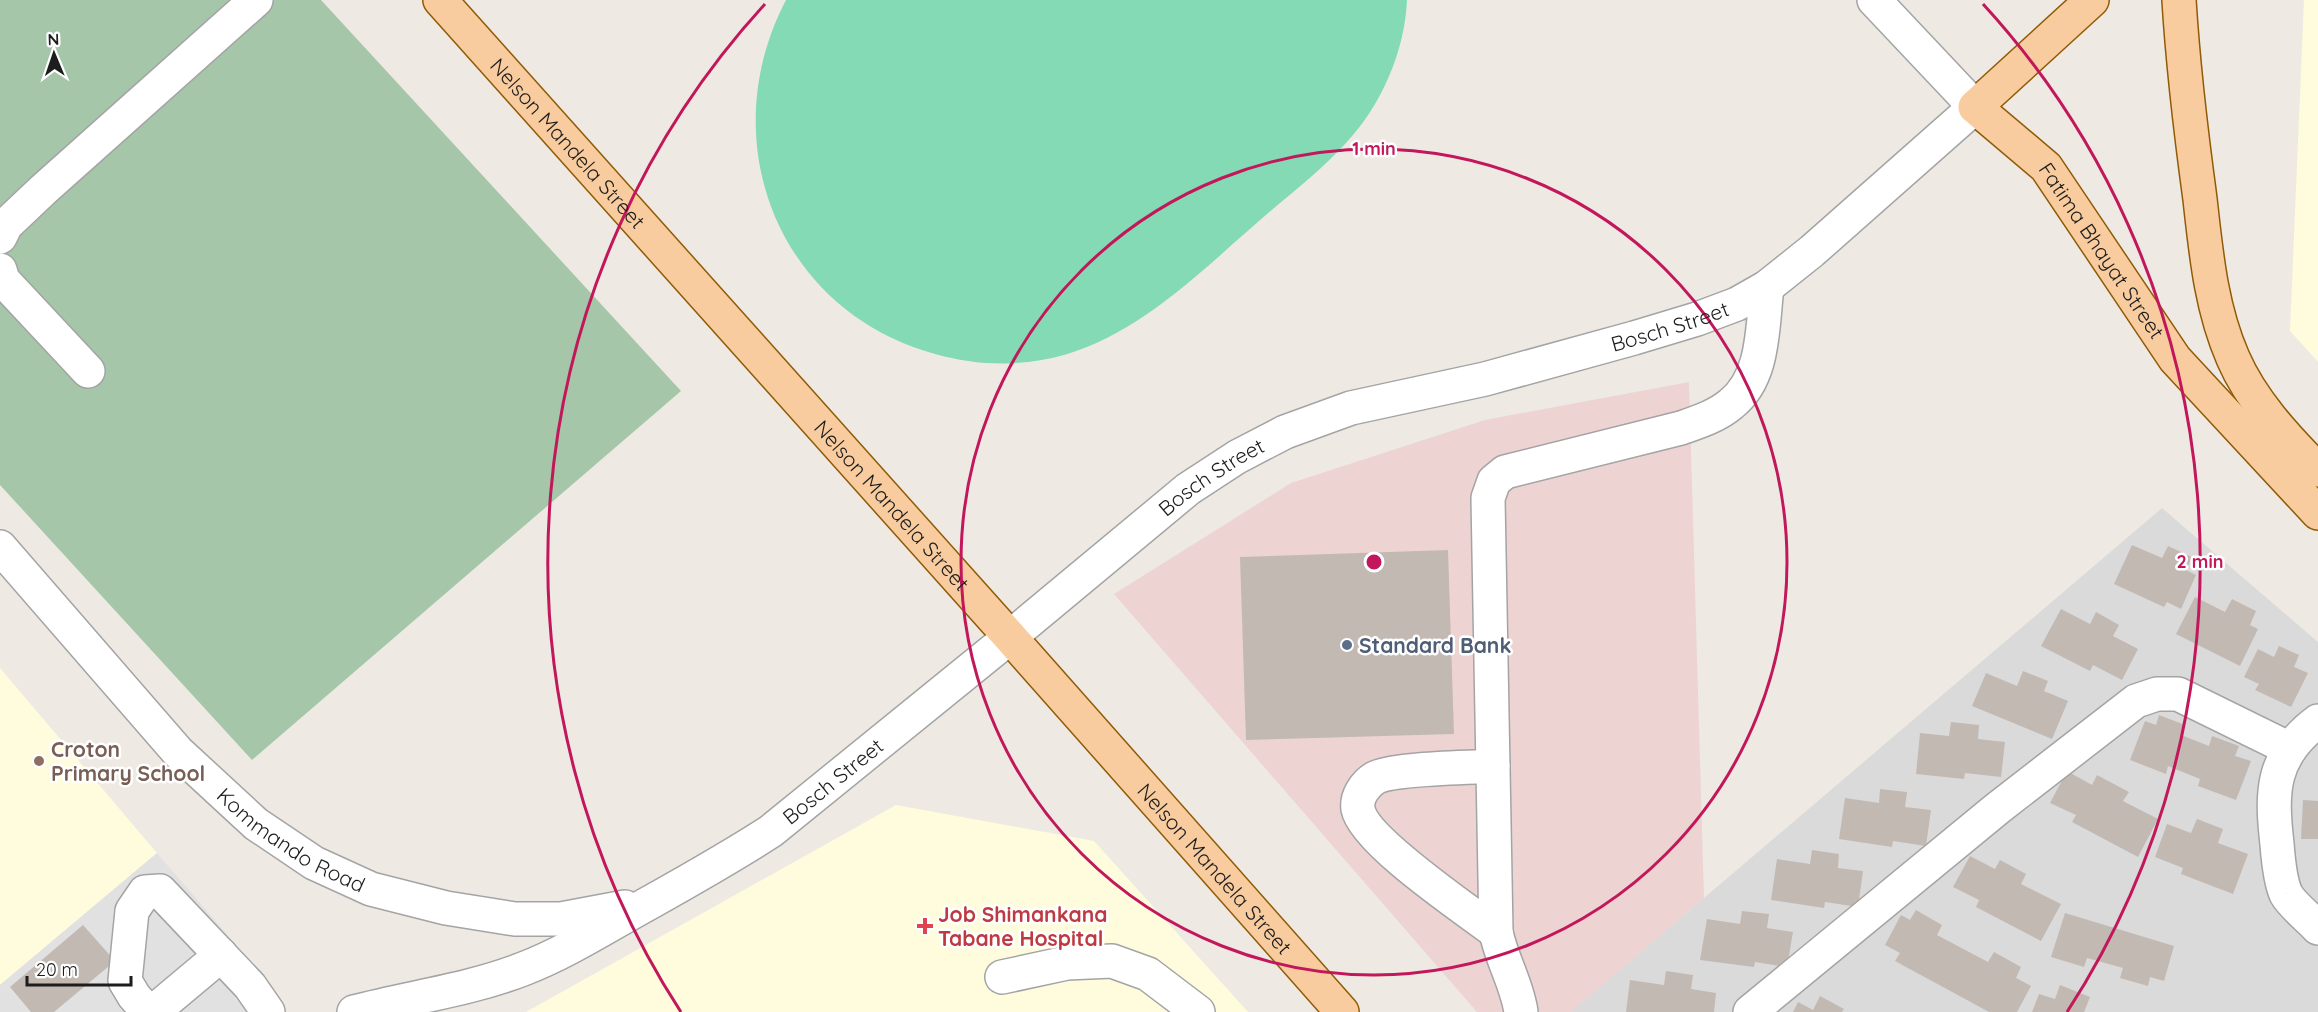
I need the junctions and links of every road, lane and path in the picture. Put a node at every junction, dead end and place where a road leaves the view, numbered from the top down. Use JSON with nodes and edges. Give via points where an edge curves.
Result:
{"nodes":[{"id":1,"x":256,"y":0,"type":"edge"},
{"id":2,"x":440,"y":0,"type":"edge"},
{"id":3,"x":1875,"y":0,"type":"edge"},
{"id":4,"x":2092,"y":0,"type":"edge"},
{"id":5,"x":2179,"y":0,"type":"edge"},
{"id":6,"x":1975,"y":107,"type":"junction"},
{"id":7,"x":0,"y":237,"type":"edge"},
{"id":8,"x":0,"y":270,"type":"edge"},
{"id":9,"x":1767,"y":287,"type":"junction"},
{"id":10,"x":88,"y":370,"type":"dead end"},
{"id":11,"x":2318,"y":470,"type":"edge"},
{"id":12,"x":2318,"y":513,"type":"edge"},
{"id":13,"x":0,"y":547,"type":"edge"},
{"id":14,"x":1010,"y":637,"type":"junction"},
{"id":15,"x":2318,"y":722,"type":"edge"},
{"id":16,"x":2290,"y":749,"type":"junction"},
{"id":17,"x":1493,"y":766,"type":"junction"},
{"id":18,"x":2302,"y":892,"type":"edge"},
{"id":19,"x":650,"y":903,"type":"junction"},
{"id":20,"x":2318,"y":928,"type":"edge"},
{"id":21,"x":1497,"y":932,"type":"junction"},
{"id":22,"x":221,"y":955,"type":"junction"},
{"id":23,"x":1002,"y":977,"type":"dead end"},
{"id":24,"x":471,"y":987,"type":"junction"},
{"id":25,"x":148,"y":1012,"type":"edge"},
{"id":26,"x":153,"y":1012,"type":"edge"},
{"id":27,"x":268,"y":1012,"type":"edge"},
{"id":28,"x":354,"y":1012,"type":"edge"},
{"id":29,"x":444,"y":1012,"type":"edge"},
{"id":30,"x":1198,"y":1012,"type":"edge"},
{"id":31,"x":1342,"y":1012,"type":"edge"},
{"id":32,"x":1521,"y":1012,"type":"edge"},
{"id":33,"x":1750,"y":1012,"type":"edge"}],
"edges":[{"from":1,"to":7,"type":"street","via":[[43,190],[6,225]]},
{"from":2,"to":14,"type":"main road","name":"Nelson Mandela Street"},
{"from":3,"to":6,"type":"street","name":"Fatima Bhayat Street"},
{"from":4,"to":6,"type":"main road","name":"Bosch Street"},
{"from":5,"to":11,"type":"main road","via":[[2196,169],[2217,316],[2233,360],[2259,402]]},
{"from":6,"to":9,"type":"street","name":"Bosch Street"},
{"from":6,"to":12,"type":"main road","name":"Fatima Bhayat Street","via":[[2046,166],[2175,359]]},
{"from":8,"to":10,"type":"street","via":[[3,280]]},
{"from":9,"to":14,"type":"street","name":"Bosch Street","via":[[1696,320],[1485,379],[1351,408],[1285,432],[1188,489]]},
{"from":9,"to":17,"type":"street","via":[[1758,364],[1748,387],[1731,405],[1681,428],[1518,468],[1494,481],[1488,498]]},
{"from":13,"to":19,"type":"street","name":"Kommando Road","via":[[178,752],[256,824],[314,863],[371,889],[446,908],[514,919],[561,919]]},
{"from":14,"to":19,"type":"street","name":"Bosch Street","via":[[771,831]]},
{"from":14,"to":31,"type":"main road","name":"Nelson Mandela Street"},
{"from":15,"to":16,"type":"street"},
{"from":16,"to":18,"type":"street","via":[[2276,776],[2272,807],[2278,855]]},
{"from":16,"to":33,"type":"street","via":[[2178,694],[2157,694],[2136,701],[1998,808]]},
{"from":17,"to":21,"type":"street"},
{"from":17,"to":21,"type":"street","via":[[1375,778],[1361,791],[1358,808],[1368,828],[1389,850]]},
{"from":18,"to":20,"type":"street"},
{"from":19,"to":24,"type":"street","name":"Bosch Street","via":[[569,949]]},
{"from":21,"to":32,"type":"street"},
{"from":22,"to":25,"type":"street","via":[[160,891],[145,892],[132,911],[125,981]]},
{"from":22,"to":26,"type":"street"},
{"from":22,"to":27,"type":"street"},
{"from":23,"to":30,"type":"street","via":[[1067,963],[1112,961],[1148,974]]},
{"from":24,"to":28,"type":"street","name":"Bosch Street"},
{"from":24,"to":29,"type":"street"}]}
